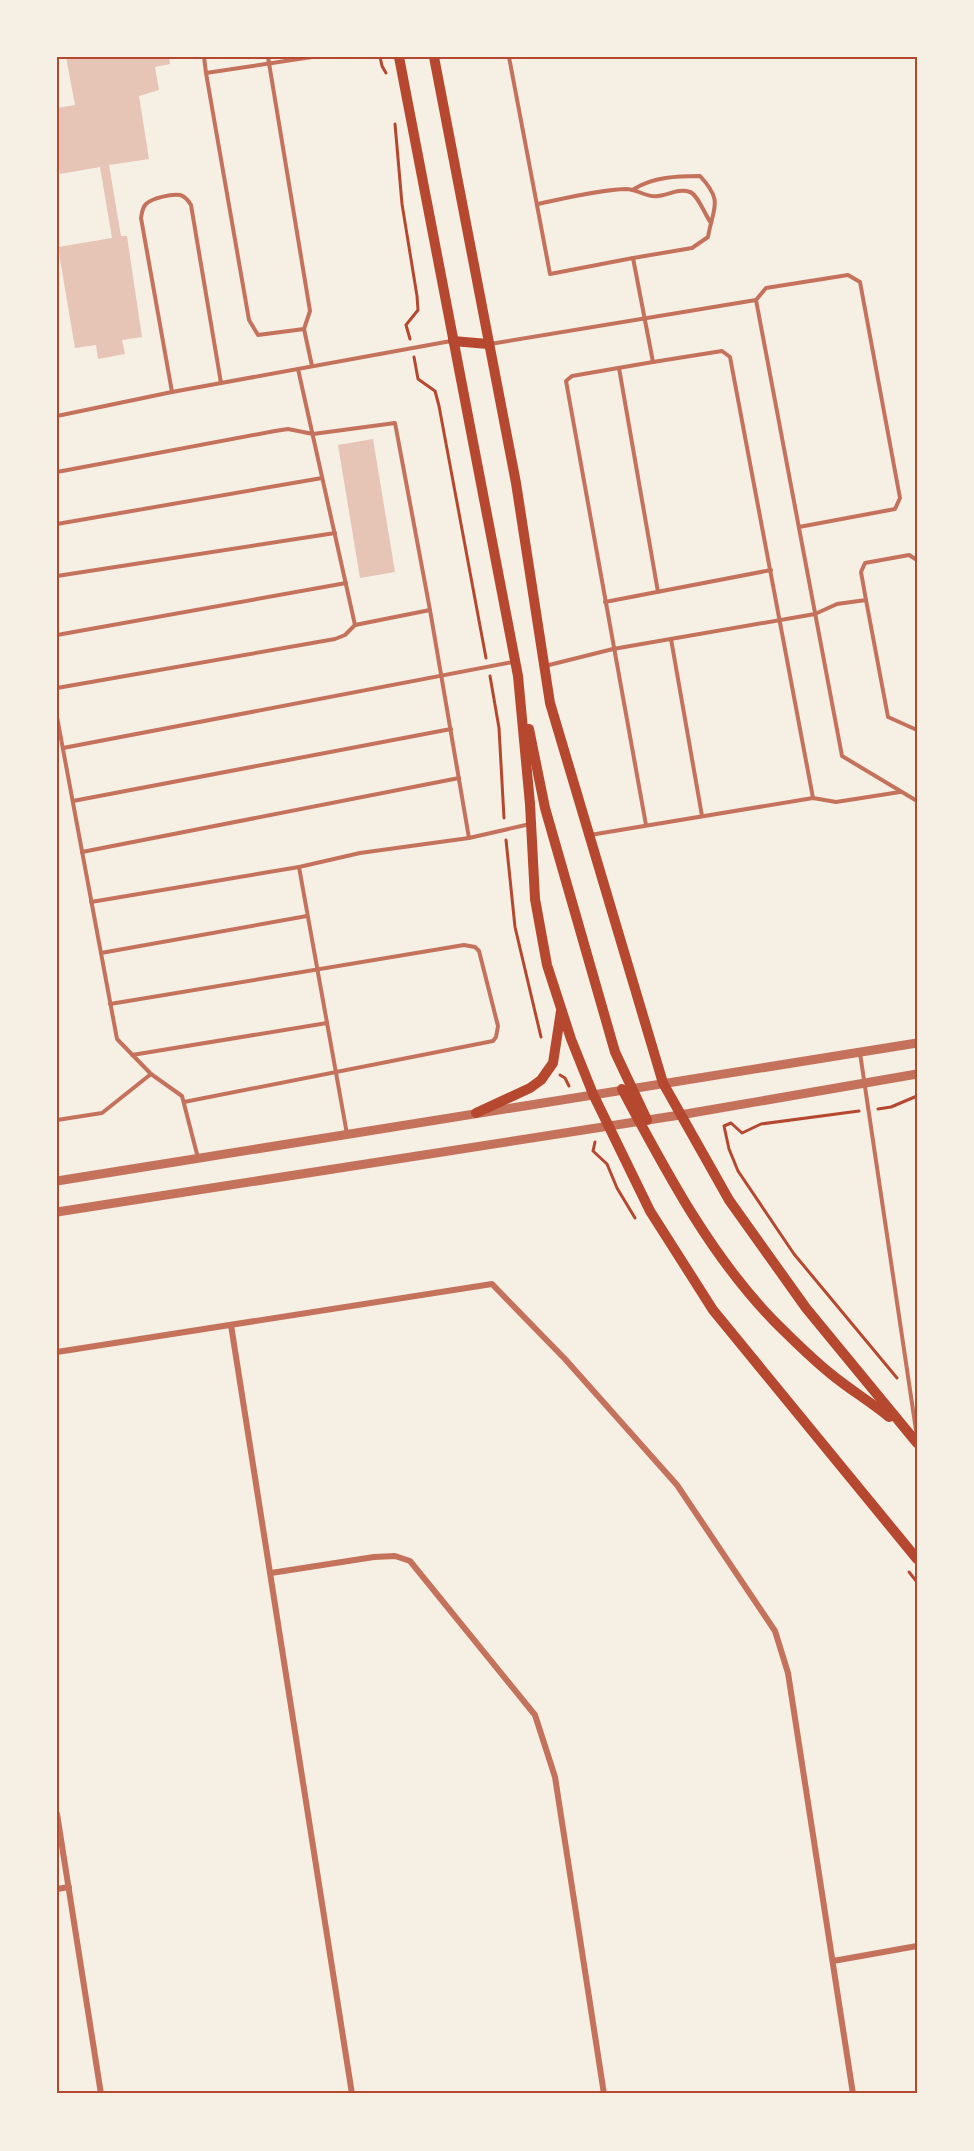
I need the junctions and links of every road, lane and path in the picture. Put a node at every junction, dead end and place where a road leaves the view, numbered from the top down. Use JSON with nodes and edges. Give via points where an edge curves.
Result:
{"nodes":[{"id":1,"x":204,"y":57,"type":"edge"},
{"id":2,"x":268,"y":57,"type":"edge"},
{"id":3,"x":312,"y":57,"type":"edge"},
{"id":4,"x":399,"y":57,"type":"edge"},
{"id":5,"x":434,"y":57,"type":"edge"},
{"id":6,"x":509,"y":57,"type":"edge"},
{"id":7,"x":269,"y":63,"type":"junction"},
{"id":8,"x":206,"y":73,"type":"junction"},
{"id":9,"x":634,"y":189,"type":"junction"},
{"id":10,"x":538,"y":204,"type":"junction"},
{"id":11,"x":711,"y":223,"type":"junction"},
{"id":12,"x":633,"y":258,"type":"junction"},
{"id":13,"x":756,"y":300,"type":"junction"},
{"id":14,"x":644,"y":318,"type":"junction"},
{"id":15,"x":304,"y":329,"type":"junction"},
{"id":16,"x":453,"y":340,"type":"junction"},
{"id":17,"x":489,"y":344,"type":"junction"},
{"id":18,"x":653,"y":362,"type":"junction"},
{"id":19,"x":312,"y":366,"type":"junction"},
{"id":20,"x":619,"y":368,"type":"junction"},
{"id":21,"x":298,"y":369,"type":"junction"},
{"id":22,"x":221,"y":383,"type":"junction"},
{"id":23,"x":172,"y":392,"type":"junction"},
{"id":24,"x":57,"y":416,"type":"edge"},
{"id":25,"x":313,"y":434,"type":"junction"},
{"id":26,"x":57,"y":472,"type":"edge"},
{"id":27,"x":322,"y":478,"type":"junction"},
{"id":28,"x":57,"y":524,"type":"edge"},
{"id":29,"x":799,"y":527,"type":"junction"},
{"id":30,"x":335,"y":533,"type":"junction"},
{"id":31,"x":917,"y":560,"type":"edge"},
{"id":32,"x":771,"y":570,"type":"junction"},
{"id":33,"x":57,"y":576,"type":"edge"},
{"id":34,"x":346,"y":583,"type":"junction"},
{"id":35,"x":658,"y":592,"type":"junction"},
{"id":36,"x":866,"y":600,"type":"junction"},
{"id":37,"x":604,"y":602,"type":"junction"},
{"id":38,"x":430,"y":610,"type":"junction"},
{"id":39,"x":815,"y":614,"type":"junction"},
{"id":40,"x":781,"y":620,"type":"junction"},
{"id":41,"x":355,"y":625,"type":"junction"},
{"id":42,"x":57,"y":635,"type":"edge"},
{"id":43,"x":671,"y":639,"type":"junction"},
{"id":44,"x":613,"y":649,"type":"junction"},
{"id":45,"x":515,"y":661,"type":"junction"},
{"id":46,"x":544,"y":666,"type":"junction"},
{"id":47,"x":442,"y":676,"type":"junction"},
{"id":48,"x":518,"y":676,"type":"junction"},
{"id":49,"x":57,"y":688,"type":"edge"},
{"id":50,"x":57,"y":717,"type":"edge"},
{"id":51,"x":451,"y":729,"type":"junction"},
{"id":52,"x":917,"y":730,"type":"edge"},
{"id":53,"x":63,"y":748,"type":"junction"},
{"id":54,"x":459,"y":778,"type":"junction"},
{"id":55,"x":901,"y":791,"type":"junction"},
{"id":56,"x":813,"y":798,"type":"junction"},
{"id":57,"x":73,"y":801,"type":"junction"},
{"id":58,"x":917,"y":801,"type":"edge"},
{"id":59,"x":702,"y":816,"type":"junction"},
{"id":60,"x":531,"y":824,"type":"junction"},
{"id":61,"x":646,"y":825,"type":"junction"},
{"id":62,"x":590,"y":835,"type":"junction"},
{"id":63,"x":469,"y":838,"type":"junction"},
{"id":64,"x":82,"y":852,"type":"junction"},
{"id":65,"x":299,"y":867,"type":"junction"},
{"id":66,"x":91,"y":902,"type":"junction"},
{"id":67,"x":308,"y":916,"type":"junction"},
{"id":68,"x":101,"y":953,"type":"junction"},
{"id":69,"x":317,"y":969,"type":"junction"},
{"id":70,"x":110,"y":1004,"type":"junction"},
{"id":71,"x":561,"y":1008,"type":"junction"},
{"id":72,"x":327,"y":1023,"type":"junction"},
{"id":73,"x":917,"y":1043,"type":"edge"},
{"id":74,"x":860,"y":1052,"type":"junction"},
{"id":75,"x":132,"y":1055,"type":"junction"},
{"id":76,"x":336,"y":1073,"type":"junction"},
{"id":77,"x":151,"y":1074,"type":"junction"},
{"id":78,"x":917,"y":1074,"type":"edge"},
{"id":79,"x":663,"y":1083,"type":"junction"},
{"id":80,"x":865,"y":1083,"type":"junction"},
{"id":81,"x":627,"y":1088,"type":"junction"},
{"id":82,"x":593,"y":1094,"type":"junction"},
{"id":83,"x":917,"y":1096,"type":"edge"},
{"id":84,"x":184,"y":1102,"type":"junction"},
{"id":85,"x":868,"y":1110,"type":"junction"},
{"id":86,"x":476,"y":1113,"type":"junction"},
{"id":87,"x":680,"y":1115,"type":"junction"},
{"id":88,"x":57,"y":1120,"type":"edge"},
{"id":89,"x":643,"y":1121,"type":"junction"},
{"id":90,"x":609,"y":1126,"type":"junction"},
{"id":91,"x":347,"y":1134,"type":"junction"},
{"id":92,"x":198,"y":1158,"type":"junction"},
{"id":93,"x":57,"y":1181,"type":"edge"},
{"id":94,"x":57,"y":1212,"type":"edge"},
{"id":95,"x":231,"y":1325,"type":"junction"},
{"id":96,"x":57,"y":1353,"type":"edge"},
{"id":97,"x":911,"y":1395,"type":"junction"},
{"id":98,"x":913,"y":1435,"type":"edge"},
{"id":99,"x":917,"y":1443,"type":"edge"},
{"id":100,"x":917,"y":1559,"type":"edge"},
{"id":101,"x":271,"y":1573,"type":"junction"},
{"id":102,"x":57,"y":1814,"type":"edge"},
{"id":103,"x":69,"y":1887,"type":"junction"},
{"id":104,"x":57,"y":1889,"type":"edge"},
{"id":105,"x":917,"y":1946,"type":"edge"},
{"id":106,"x":833,"y":1961,"type":"junction"},
{"id":107,"x":101,"y":2094,"type":"edge"},
{"id":108,"x":352,"y":2094,"type":"edge"},
{"id":109,"x":604,"y":2094,"type":"edge"},
{"id":110,"x":853,"y":2094,"type":"edge"}],
"edges":[{"from":1,"to":8,"type":"lane"},
{"from":2,"to":7,"type":"lane"},
{"from":3,"to":7,"type":"lane"},
{"from":4,"to":16,"type":"main road"},
{"from":5,"to":17,"type":"main road"},
{"from":6,"to":10,"type":"lane"},
{"from":7,"to":8,"type":"lane"},
{"from":7,"to":15,"type":"lane","via":[[310,311]]},
{"from":8,"to":15,"type":"lane","via":[[249,320],[258,335]]},
{"from":9,"to":10,"type":"lane"},
{"from":9,"to":11,"type":"lane","via":[[647,196],[690,192],[698,198]]},
{"from":9,"to":11,"type":"lane","via":[[679,176],[700,176],[714,194],[716,212]]},
{"from":10,"to":12,"type":"lane","via":[[550,274]]},
{"from":11,"to":12,"type":"lane","via":[[708,237],[692,248]]},
{"from":12,"to":14,"type":"lane"},
{"from":13,"to":14,"type":"lane"},
{"from":13,"to":29,"type":"lane"},
{"from":13,"to":29,"type":"lane","via":[[766,288],[848,275],[860,282],[900,498],[895,509]]},
{"from":14,"to":17,"type":"lane"},
{"from":14,"to":18,"type":"lane"},
{"from":15,"to":19,"type":"lane"},
{"from":16,"to":17,"type":"main road"},
{"from":16,"to":19,"type":"lane"},
{"from":16,"to":45,"type":"main road"},
{"from":17,"to":46,"type":"main road","via":[[516,483]]},
{"from":18,"to":20,"type":"lane"},
{"from":18,"to":32,"type":"lane","via":[[722,351],[730,357]]},
{"from":19,"to":21,"type":"lane"},
{"from":20,"to":35,"type":"lane"},
{"from":20,"to":37,"type":"lane","via":[[572,376],[566,381]]},
{"from":21,"to":22,"type":"lane"},
{"from":21,"to":25,"type":"lane"},
{"from":22,"to":23,"type":"lane"},
{"from":22,"to":23,"type":"lane","via":[[191,205],[186,198],[175,195],[146,204],[141,218]]},
{"from":23,"to":24,"type":"lane"},
{"from":25,"to":26,"type":"lane","via":[[288,429]]},
{"from":25,"to":27,"type":"lane"},
{"from":25,"to":38,"type":"lane","via":[[395,423]]},
{"from":27,"to":28,"type":"lane"},
{"from":27,"to":30,"type":"lane"},
{"from":29,"to":39,"type":"lane"},
{"from":30,"to":33,"type":"lane"},
{"from":30,"to":34,"type":"lane"},
{"from":31,"to":36,"type":"lane","via":[[909,555],[865,563],[861,572]]},
{"from":32,"to":35,"type":"lane"},
{"from":32,"to":40,"type":"lane"},
{"from":34,"to":41,"type":"lane"},
{"from":34,"to":42,"type":"lane"},
{"from":35,"to":37,"type":"lane"},
{"from":36,"to":39,"type":"lane","via":[[837,604]]},
{"from":36,"to":52,"type":"lane","via":[[888,717]]},
{"from":37,"to":44,"type":"lane"},
{"from":38,"to":41,"type":"lane"},
{"from":38,"to":47,"type":"lane"},
{"from":39,"to":40,"type":"lane"},
{"from":39,"to":55,"type":"lane","via":[[842,756]]},
{"from":40,"to":43,"type":"lane"},
{"from":40,"to":56,"type":"lane"},
{"from":41,"to":49,"type":"lane","via":[[334,639]]},
{"from":43,"to":44,"type":"lane"},
{"from":43,"to":59,"type":"lane"},
{"from":44,"to":46,"type":"lane"},
{"from":44,"to":61,"type":"lane"},
{"from":45,"to":47,"type":"lane"},
{"from":45,"to":48,"type":"main road"},
{"from":46,"to":62,"type":"main road","via":[[550,703]]},
{"from":47,"to":51,"type":"lane"},
{"from":47,"to":53,"type":"lane"},
{"from":48,"to":60,"type":"main road"},
{"from":48,"to":81,"type":"main road","via":[[548,819]]},
{"from":50,"to":53,"type":"lane"},
{"from":51,"to":54,"type":"lane"},
{"from":51,"to":57,"type":"lane"},
{"from":53,"to":57,"type":"lane"},
{"from":54,"to":63,"type":"lane"},
{"from":54,"to":64,"type":"lane"},
{"from":55,"to":56,"type":"lane","via":[[836,802]]},
{"from":55,"to":58,"type":"lane"},
{"from":56,"to":59,"type":"lane"},
{"from":57,"to":64,"type":"lane"},
{"from":59,"to":61,"type":"lane"},
{"from":60,"to":63,"type":"lane"},
{"from":60,"to":71,"type":"main road","via":[[535,899],[547,965]]},
{"from":61,"to":62,"type":"lane"},
{"from":62,"to":79,"type":"main road"},
{"from":63,"to":65,"type":"lane"},
{"from":64,"to":66,"type":"lane"},
{"from":65,"to":66,"type":"lane"},
{"from":65,"to":67,"type":"lane"},
{"from":66,"to":68,"type":"lane"},
{"from":67,"to":68,"type":"lane"},
{"from":67,"to":69,"type":"lane"},
{"from":68,"to":70,"type":"lane"},
{"from":69,"to":70,"type":"lane"},
{"from":69,"to":72,"type":"lane"},
{"from":69,"to":76,"type":"lane","via":[[471,945],[478,951],[498,1026],[496,1037],[487,1043]]},
{"from":70,"to":75,"type":"lane","via":[[117,1039]]},
{"from":71,"to":82,"type":"main road"},
{"from":71,"to":86,"type":"main road","via":[[555,1055],[541,1080]]},
{"from":72,"to":75,"type":"lane"},
{"from":72,"to":76,"type":"lane"},
{"from":73,"to":74,"type":"street"},
{"from":74,"to":79,"type":"street"},
{"from":74,"to":80,"type":"lane"},
{"from":75,"to":77,"type":"lane"},
{"from":76,"to":84,"type":"lane"},
{"from":76,"to":91,"type":"lane"},
{"from":77,"to":84,"type":"lane","via":[[182,1096]]},
{"from":77,"to":88,"type":"lane","via":[[102,1113]]},
{"from":78,"to":80,"type":"street"},
{"from":79,"to":81,"type":"street"},
{"from":79,"to":87,"type":"main road"},
{"from":80,"to":85,"type":"lane"},
{"from":80,"to":87,"type":"street"},
{"from":81,"to":82,"type":"street"},
{"from":81,"to":89,"type":"main road"},
{"from":82,"to":86,"type":"street"},
{"from":82,"to":90,"type":"main road"},
{"from":83,"to":85,"type":"path","via":[[891,1107]]},
{"from":84,"to":92,"type":"lane"},
{"from":85,"to":97,"type":"lane"},
{"from":85,"to":97,"type":"path","via":[[761,1124],[742,1133],[731,1123],[724,1126],[738,1171],[794,1254]]},
{"from":86,"to":91,"type":"street"},
{"from":87,"to":89,"type":"street"},
{"from":87,"to":98,"type":"main road","via":[[729,1200],[806,1308]]},
{"from":89,"to":90,"type":"street"},
{"from":89,"to":98,"type":"main road","via":[[699,1225],[750,1295],[831,1374]]},
{"from":90,"to":94,"type":"street"},
{"from":90,"to":100,"type":"main road","via":[[650,1211],[713,1310]]},
{"from":91,"to":92,"type":"street"},
{"from":92,"to":93,"type":"street"},
{"from":95,"to":96,"type":"street"},
{"from":95,"to":101,"type":"street"},
{"from":95,"to":106,"type":"street","via":[[492,1284],[565,1359],[677,1485],[775,1630],[788,1673]]},
{"from":97,"to":98,"type":"lane"},
{"from":98,"to":99,"type":"main road"},
{"from":101,"to":108,"type":"street"},
{"from":101,"to":109,"type":"street","via":[[374,1557],[395,1556],[410,1561],[535,1715],[555,1776]]},
{"from":102,"to":103,"type":"street"},
{"from":103,"to":104,"type":"street"},
{"from":103,"to":107,"type":"street"},
{"from":105,"to":106,"type":"street"},
{"from":106,"to":110,"type":"street"}]}
